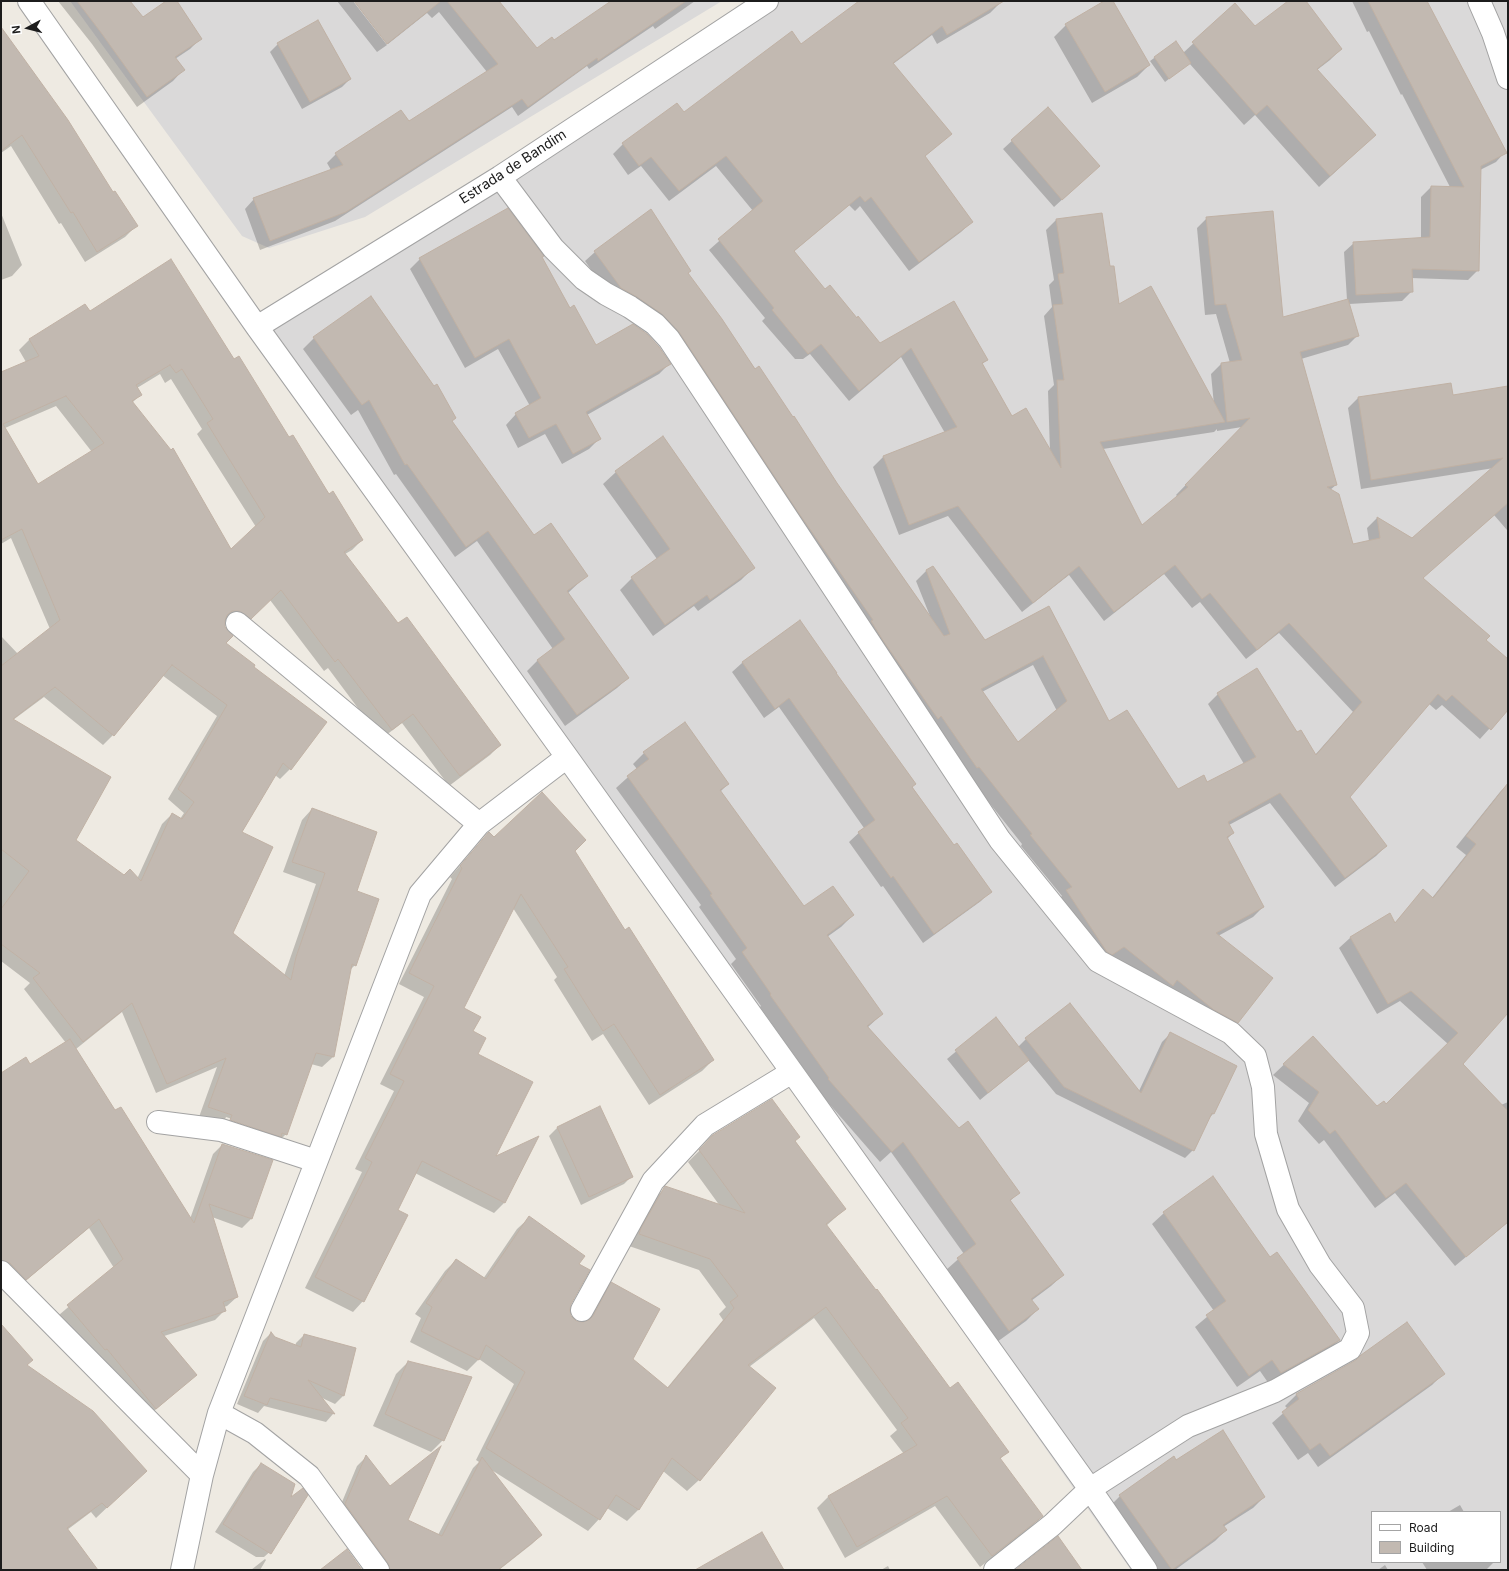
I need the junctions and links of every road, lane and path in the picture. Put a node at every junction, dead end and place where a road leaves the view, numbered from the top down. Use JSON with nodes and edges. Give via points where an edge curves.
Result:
{"nodes":[{"id":1,"x":29,"y":1,"type":"edge"},
{"id":2,"x":767,"y":1,"type":"edge"},
{"id":3,"x":1479,"y":1,"type":"edge"},
{"id":4,"x":1508,"y":78,"type":"edge"},
{"id":5,"x":500,"y":177,"type":"junction"},
{"id":6,"x":257,"y":327,"type":"junction"},
{"id":7,"x":237,"y":623,"type":"dead end"},
{"id":8,"x":567,"y":757,"type":"junction"},
{"id":9,"x":479,"y":824,"type":"junction"},
{"id":10,"x":792,"y":1072,"type":"junction"},
{"id":11,"x":158,"y":1122,"type":"dead end"},
{"id":12,"x":316,"y":1161,"type":"junction"},
{"id":13,"x":1,"y":1272,"type":"edge"},
{"id":14,"x":582,"y":1310,"type":"dead end"},
{"id":15,"x":218,"y":1413,"type":"junction"},
{"id":16,"x":202,"y":1476,"type":"junction"},
{"id":17,"x":1090,"y":1489,"type":"junction"},
{"id":18,"x":182,"y":1570,"type":"edge"},
{"id":19,"x":378,"y":1570,"type":"edge"},
{"id":20,"x":995,"y":1570,"type":"edge"},
{"id":21,"x":1146,"y":1570,"type":"edge"}],
"edges":[{"from":1,"to":6,"type":"street"},
{"from":2,"to":5,"type":"street","name":"Estrada de Bandim"},
{"from":3,"to":4,"type":"street"},
{"from":5,"to":6,"type":"street","name":"Estrada de Bandim"},
{"from":5,"to":17,"type":"street","via":[[553,248],[584,279],[636,311],[669,339],[1000,840],[1098,961],[1232,1033],[1255,1056],[1263,1087],[1266,1134],[1288,1209],[1320,1265],[1353,1308],[1358,1333],[1350,1349],[1275,1391],[1188,1426]]},
{"from":6,"to":8,"type":"street"},
{"from":7,"to":9,"type":"street"},
{"from":8,"to":9,"type":"street"},
{"from":8,"to":10,"type":"street"},
{"from":9,"to":12,"type":"street","via":[[420,894]]},
{"from":10,"to":14,"type":"street","via":[[705,1125],[653,1181]]},
{"from":10,"to":17,"type":"street"},
{"from":11,"to":12,"type":"street","via":[[221,1130]]},
{"from":12,"to":15,"type":"street"},
{"from":13,"to":16,"type":"street"},
{"from":15,"to":16,"type":"street"},
{"from":15,"to":19,"type":"street","via":[[255,1433],[309,1476]]},
{"from":16,"to":18,"type":"street"},
{"from":17,"to":20,"type":"street","via":[[1052,1525]]},
{"from":17,"to":21,"type":"street"}]}
